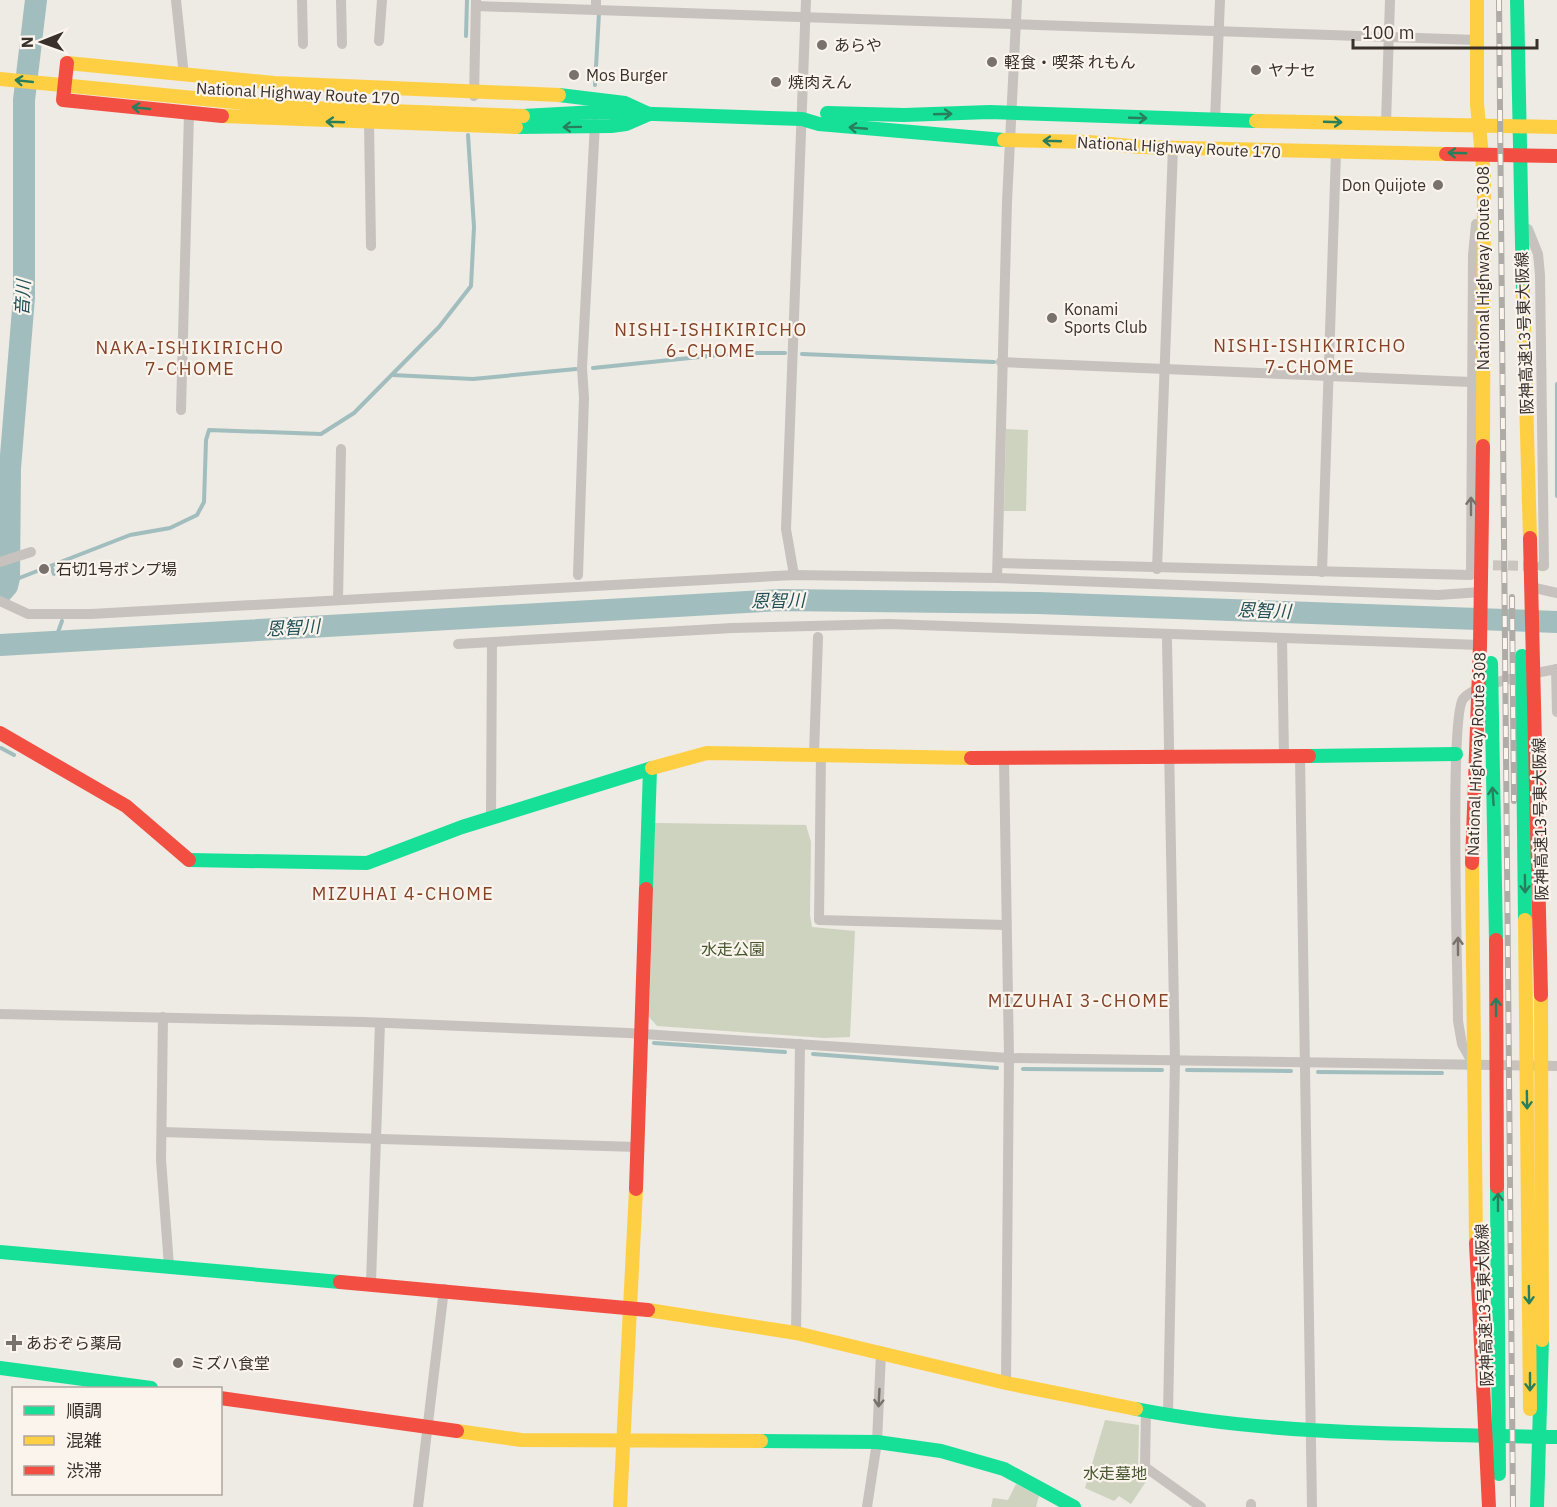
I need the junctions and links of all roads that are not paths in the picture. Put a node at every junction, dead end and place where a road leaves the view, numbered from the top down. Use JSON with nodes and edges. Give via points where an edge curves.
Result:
{"nodes":[{"id":1,"x":176,"y":0,"type":"edge"},
{"id":2,"x":302,"y":0,"type":"edge"},
{"id":3,"x":340,"y":0,"type":"edge"},
{"id":4,"x":382,"y":0,"type":"edge"},
{"id":5,"x":806,"y":0,"type":"edge"},
{"id":6,"x":1017,"y":0,"type":"edge"},
{"id":7,"x":1220,"y":0,"type":"edge"},
{"id":8,"x":1390,"y":0,"type":"edge"},
{"id":9,"x":1477,"y":0,"type":"edge"},
{"id":10,"x":1488,"y":0,"type":"edge"},
{"id":11,"x":1517,"y":0,"type":"edge"},
{"id":12,"x":1529,"y":0,"type":"edge"},
{"id":13,"x":476,"y":3,"type":"edge"},
{"id":14,"x":596,"y":5,"type":"edge"},
{"id":15,"x":806,"y":17,"type":"junction"},
{"id":16,"x":1016,"y":25,"type":"junction"},
{"id":17,"x":1219,"y":33,"type":"junction"},
{"id":18,"x":1389,"y":39,"type":"junction"},
{"id":19,"x":1478,"y":40,"type":"junction"},
{"id":20,"x":379,"y":41,"type":"dead end"},
{"id":21,"x":303,"y":44,"type":"dead end"},
{"id":22,"x":342,"y":44,"type":"dead end"},
{"id":23,"x":0,"y":66,"type":"edge"},
{"id":24,"x":184,"y":76,"type":"junction"},
{"id":25,"x":0,"y":79,"type":"edge"},
{"id":26,"x":146,"y":88,"type":"junction"},
{"id":27,"x":474,"y":96,"type":"junction"},
{"id":28,"x":596,"y":112,"type":"junction"},
{"id":29,"x":1011,"y":112,"type":"junction"},
{"id":30,"x":189,"y":113,"type":"junction"},
{"id":31,"x":650,"y":114,"type":"junction"},
{"id":32,"x":802,"y":119,"type":"junction"},
{"id":33,"x":1215,"y":120,"type":"junction"},
{"id":34,"x":369,"y":123,"type":"junction"},
{"id":35,"x":1386,"y":123,"type":"junction"},
{"id":36,"x":1557,"y":126,"type":"edge"},
{"id":37,"x":595,"y":127,"type":"junction"},
{"id":38,"x":1484,"y":128,"type":"junction"},
{"id":39,"x":1523,"y":129,"type":"junction"},
{"id":40,"x":1010,"y":140,"type":"junction"},
{"id":41,"x":1173,"y":148,"type":"junction"},
{"id":42,"x":1336,"y":152,"type":"junction"},
{"id":43,"x":1482,"y":154,"type":"junction"},
{"id":44,"x":1527,"y":155,"type":"junction"},
{"id":45,"x":1557,"y":156,"type":"edge"},
{"id":46,"x":1484,"y":215,"type":"junction"},
{"id":47,"x":1528,"y":229,"type":"junction"},
{"id":48,"x":371,"y":246,"type":"dead end"},
{"id":49,"x":1001,"y":362,"type":"junction"},
{"id":50,"x":1163,"y":367,"type":"junction"},
{"id":51,"x":1330,"y":375,"type":"junction"},
{"id":52,"x":1471,"y":382,"type":"junction"},
{"id":53,"x":181,"y":410,"type":"dead end"},
{"id":54,"x":341,"y":449,"type":"dead end"},
{"id":55,"x":32,"y":552,"type":"dead end"},
{"id":56,"x":0,"y":562,"type":"edge"},
{"id":57,"x":998,"y":563,"type":"junction"},
{"id":58,"x":1540,"y":566,"type":"dead end"},
{"id":59,"x":1157,"y":569,"type":"junction"},
{"id":60,"x":1322,"y":572,"type":"junction"},
{"id":61,"x":578,"y":575,"type":"dead end"},
{"id":62,"x":794,"y":575,"type":"junction"},
{"id":63,"x":997,"y":578,"type":"junction"},
{"id":64,"x":1557,"y":593,"type":"edge"},
{"id":65,"x":1481,"y":594,"type":"junction"},
{"id":66,"x":1531,"y":595,"type":"junction"},
{"id":67,"x":338,"y":600,"type":"junction"},
{"id":68,"x":2,"y":602,"type":"edge"},
{"id":69,"x":1481,"y":620,"type":"junction"},
{"id":70,"x":818,"y":637,"type":"dead end"},
{"id":71,"x":1282,"y":639,"type":"junction"},
{"id":72,"x":1167,"y":640,"type":"dead end"},
{"id":73,"x":492,"y":642,"type":"junction"},
{"id":74,"x":458,"y":644,"type":"dead end"},
{"id":75,"x":1480,"y":645,"type":"junction"},
{"id":76,"x":1556,"y":669,"type":"edge"},
{"id":77,"x":1557,"y":712,"type":"edge"},
{"id":78,"x":0,"y":733,"type":"edge"},
{"id":79,"x":817,"y":754,"type":"junction"},
{"id":80,"x":1456,"y":754,"type":"junction"},
{"id":81,"x":1284,"y":756,"type":"junction"},
{"id":82,"x":1300,"y":756,"type":"junction"},
{"id":83,"x":1170,"y":757,"type":"junction"},
{"id":84,"x":1004,"y":759,"type":"junction"},
{"id":85,"x":650,"y":769,"type":"junction"},
{"id":86,"x":491,"y":818,"type":"junction"},
{"id":87,"x":1006,"y":925,"type":"junction"},
{"id":88,"x":0,"y":1014,"type":"edge"},
{"id":89,"x":163,"y":1017,"type":"junction"},
{"id":90,"x":380,"y":1023,"type":"junction"},
{"id":91,"x":641,"y":1033,"type":"junction"},
{"id":92,"x":800,"y":1044,"type":"junction"},
{"id":93,"x":1009,"y":1058,"type":"junction"},
{"id":94,"x":1175,"y":1061,"type":"junction"},
{"id":95,"x":1305,"y":1063,"type":"junction"},
{"id":96,"x":1473,"y":1064,"type":"junction"},
{"id":97,"x":1553,"y":1066,"type":"edge"},
{"id":98,"x":162,"y":1132,"type":"junction"},
{"id":99,"x":374,"y":1139,"type":"junction"},
{"id":100,"x":637,"y":1147,"type":"junction"},
{"id":101,"x":0,"y":1252,"type":"edge"},
{"id":102,"x":169,"y":1266,"type":"junction"},
{"id":103,"x":371,"y":1282,"type":"junction"},
{"id":104,"x":444,"y":1289,"type":"junction"},
{"id":105,"x":632,"y":1307,"type":"junction"},
{"id":106,"x":796,"y":1333,"type":"junction"},
{"id":107,"x":881,"y":1353,"type":"junction"},
{"id":108,"x":0,"y":1368,"type":"edge"},
{"id":109,"x":1006,"y":1383,"type":"junction"},
{"id":110,"x":137,"y":1387,"type":"edge"},
{"id":111,"x":222,"y":1398,"type":"edge"},
{"id":112,"x":1146,"y":1410,"type":"junction"},
{"id":113,"x":1168,"y":1415,"type":"junction"},
{"id":114,"x":429,"y":1426,"type":"junction"},
{"id":115,"x":1310,"y":1431,"type":"junction"},
{"id":116,"x":1484,"y":1436,"type":"junction"},
{"id":117,"x":1553,"y":1436,"type":"edge"},
{"id":118,"x":624,"y":1440,"type":"junction"},
{"id":119,"x":877,"y":1442,"type":"junction"},
{"id":120,"x":418,"y":1507,"type":"edge"},
{"id":121,"x":620,"y":1507,"type":"edge"},
{"id":122,"x":867,"y":1507,"type":"edge"},
{"id":123,"x":1074,"y":1507,"type":"edge"},
{"id":124,"x":1201,"y":1507,"type":"edge"},
{"id":125,"x":1312,"y":1507,"type":"edge"},
{"id":126,"x":1491,"y":1507,"type":"edge"},
{"id":127,"x":1499,"y":1507,"type":"edge"},
{"id":128,"x":1530,"y":1507,"type":"edge"},
{"id":129,"x":1538,"y":1507,"type":"edge"},
{"id":130,"x":1547,"y":1507,"type":"edge"}],
"edges":[{"from":1,"to":24,"type":"street"},
{"from":2,"to":21,"type":"street"},
{"from":3,"to":22,"type":"street"},
{"from":4,"to":20,"type":"street"},
{"from":5,"to":15,"type":"street"},
{"from":6,"to":16,"type":"street"},
{"from":7,"to":17,"type":"street"},
{"from":8,"to":18,"type":"street"},
{"from":9,"to":19,"type":"main road","name":"National Highway Route 308"},
{"from":10,"to":38,"type":"main road"},
{"from":11,"to":39,"type":"main road"},
{"from":12,"to":39,"type":"main road"},
{"from":13,"to":14,"type":"street"},
{"from":13,"to":27,"type":"street"},
{"from":14,"to":15,"type":"street"},
{"from":15,"to":16,"type":"street"},
{"from":15,"to":32,"type":"street"},
{"from":16,"to":17,"type":"street"},
{"from":16,"to":29,"type":"street"},
{"from":17,"to":18,"type":"street"},
{"from":17,"to":33,"type":"street"},
{"from":18,"to":19,"type":"street"},
{"from":18,"to":35,"type":"street"},
{"from":19,"to":38,"type":"main road","name":"National Highway Route 308","via":[[1477,104]]},
{"from":23,"to":26,"type":"main road","name":"National Highway Route 170"},
{"from":24,"to":27,"type":"main road"},
{"from":30,"to":24,"type":"main road","one_way":true,"via":[[63,99],[68,63]]},
{"from":26,"to":25,"type":"main road","name":"National Highway Route 170","one_way":true},
{"from":26,"to":27,"type":"main road","name":"National Highway Route 170"},
{"from":26,"to":28,"type":"main road","name":"National Highway Route 170","via":[[316,108],[530,116]]},
{"from":27,"to":28,"type":"main road","name":"National Highway Route 170"},
{"from":27,"to":31,"type":"main road","via":[[591,97],[633,105]]},
{"from":28,"to":31,"type":"main road","name":"National Highway Route 170"},
{"from":28,"to":37,"type":"street"},
{"from":32,"to":29,"type":"main road","name":"National Highway Route 170","one_way":true,"via":[[819,112]]},
{"from":29,"to":33,"type":"main road","name":"National Highway Route 170","one_way":true},
{"from":29,"to":40,"type":"street"},
{"from":34,"to":30,"type":"main road","one_way":true},
{"from":30,"to":53,"type":"street"},
{"from":31,"to":32,"type":"main road","name":"National Highway Route 170"},
{"from":31,"to":37,"type":"main road","via":[[626,124]]},
{"from":40,"to":32,"type":"main road","name":"National Highway Route 170","one_way":true,"via":[[819,124]]},
{"from":32,"to":62,"type":"street","via":[[786,529]]},
{"from":33,"to":35,"type":"main road","name":"National Highway Route 170","one_way":true},
{"from":37,"to":34,"type":"main road","one_way":true},
{"from":34,"to":48,"type":"street"},
{"from":35,"to":38,"type":"main road","name":"National Highway Route 170"},
{"from":36,"to":39,"type":"main road","name":"National Highway Route 170"},
{"from":37,"to":61,"type":"street","via":[[582,368]]},
{"from":38,"to":39,"type":"main road","name":"National Highway Route 170"},
{"from":38,"to":43,"type":"main road","name":"National Highway Route 308"},
{"from":38,"to":126,"type":"main road","name":"阪神高速13号東大阪線","via":[[1477,885]]},
{"from":39,"to":44,"type":"main road"},
{"from":39,"to":129,"type":"main road","name":"阪神高速13号東大阪線","via":[[1542,884],[1545,1255]]},
{"from":41,"to":40,"type":"main road","name":"National Highway Route 170","one_way":true},
{"from":40,"to":49,"type":"street"},
{"from":41,"to":42,"type":"main road","name":"National Highway Route 170"},
{"from":41,"to":50,"type":"street"},
{"from":43,"to":42,"type":"main road","name":"National Highway Route 170","one_way":true},
{"from":42,"to":51,"type":"street"},
{"from":43,"to":44,"type":"main road","name":"National Highway Route 170"},
{"from":43,"to":46,"type":"main road","name":"National Highway Route 308"},
{"from":44,"to":45,"type":"main road","name":"National Highway Route 170"},
{"from":44,"to":47,"type":"main road"},
{"from":44,"to":66,"type":"main road","via":[[1515,177]]},
{"from":46,"to":52,"type":"street","via":[[1476,225],[1473,244]]},
{"from":46,"to":65,"type":"main road","name":"National Highway Route 308"},
{"from":47,"to":58,"type":"street","via":[[1538,254],[1540,275],[1544,566]]},
{"from":47,"to":66,"type":"main road"},
{"from":49,"to":50,"type":"street"},
{"from":49,"to":57,"type":"street"},
{"from":50,"to":51,"type":"street"},
{"from":50,"to":59,"type":"street"},
{"from":51,"to":52,"type":"street"},
{"from":51,"to":60,"type":"street"},
{"from":60,"to":52,"type":"street","one_way":true,"via":[[1471,575]]},
{"from":54,"to":67,"type":"street"},
{"from":55,"to":56,"type":"street"},
{"from":57,"to":59,"type":"street"},
{"from":57,"to":63,"type":"street"},
{"from":59,"to":60,"type":"street"},
{"from":62,"to":63,"type":"street"},
{"from":62,"to":67,"type":"street"},
{"from":63,"to":65,"type":"street"},
{"from":64,"to":66,"type":"street"},
{"from":65,"to":69,"type":"main road","name":"National Highway Route 308"},
{"from":66,"to":97,"type":"main road","via":[[1542,766]]},
{"from":66,"to":128,"type":"main road","one_way":true,"via":[[1523,765]]},
{"from":67,"to":68,"type":"street","via":[[91,614],[28,614]]},
{"from":69,"to":75,"type":"main road","name":"National Highway Route 308"},
{"from":127,"to":69,"type":"main road","one_way":true,"via":[[1495,827],[1491,651]]},
{"from":70,"to":79,"type":"street"},
{"from":71,"to":73,"type":"street","via":[[889,624],[732,628]]},
{"from":71,"to":75,"type":"street"},
{"from":71,"to":81,"type":"street"},
{"from":72,"to":83,"type":"street"},
{"from":73,"to":74,"type":"street"},
{"from":73,"to":86,"type":"street"},
{"from":75,"to":96,"type":"main road","name":"National Highway Route 308","via":[[1472,857]]},
{"from":76,"to":77,"type":"street"},
{"from":76,"to":80,"type":"street","via":[[1471,692],[1460,707]]},
{"from":78,"to":86,"type":"main road","via":[[128,806],[191,861],[367,863]]},
{"from":79,"to":84,"type":"main road"},
{"from":79,"to":85,"type":"main road","via":[[707,753]]},
{"from":79,"to":87,"type":"street","via":[[819,920]]},
{"from":80,"to":82,"type":"main road"},
{"from":96,"to":80,"type":"street","one_way":true,"via":[[1458,1030]]},
{"from":81,"to":82,"type":"main road"},
{"from":81,"to":83,"type":"main road"},
{"from":82,"to":95,"type":"street"},
{"from":83,"to":84,"type":"main road"},
{"from":83,"to":94,"type":"street"},
{"from":84,"to":87,"type":"street"},
{"from":85,"to":86,"type":"main road"},
{"from":85,"to":91,"type":"main road"},
{"from":87,"to":93,"type":"street"},
{"from":88,"to":89,"type":"street"},
{"from":89,"to":90,"type":"street"},
{"from":89,"to":98,"type":"street"},
{"from":90,"to":91,"type":"street"},
{"from":90,"to":99,"type":"street"},
{"from":91,"to":92,"type":"street"},
{"from":91,"to":100,"type":"main road"},
{"from":92,"to":93,"type":"street"},
{"from":92,"to":106,"type":"street"},
{"from":93,"to":94,"type":"street"},
{"from":93,"to":109,"type":"street"},
{"from":94,"to":95,"type":"street"},
{"from":94,"to":113,"type":"street"},
{"from":95,"to":96,"type":"street"},
{"from":95,"to":115,"type":"street"},
{"from":96,"to":97,"type":"street"},
{"from":96,"to":116,"type":"main road","name":"National Highway Route 308"},
{"from":97,"to":117,"type":"main road"},
{"from":98,"to":99,"type":"street"},
{"from":98,"to":102,"type":"street"},
{"from":99,"to":100,"type":"street"},
{"from":99,"to":103,"type":"street"},
{"from":100,"to":105,"type":"main road"},
{"from":101,"to":102,"type":"main road"},
{"from":102,"to":103,"type":"main road"},
{"from":103,"to":104,"type":"main road"},
{"from":104,"to":105,"type":"main road"},
{"from":104,"to":114,"type":"street"},
{"from":105,"to":106,"type":"main road"},
{"from":105,"to":118,"type":"main road"},
{"from":106,"to":107,"type":"main road"},
{"from":107,"to":109,"type":"main road"},
{"from":107,"to":119,"type":"street","one_way":true},
{"from":108,"to":110,"type":"main road"},
{"from":109,"to":112,"type":"main road"},
{"from":111,"to":114,"type":"main road"},
{"from":112,"to":113,"type":"main road"},
{"from":112,"to":124,"type":"street","via":[[1145,1467]]},
{"from":113,"to":115,"type":"main road"},
{"from":114,"to":118,"type":"main road","via":[[521,1440]]},
{"from":114,"to":120,"type":"street"},
{"from":115,"to":116,"type":"main road"},
{"from":115,"to":125,"type":"street"},
{"from":116,"to":117,"type":"main road"},
{"from":116,"to":126,"type":"main road","name":"National Highway Route 308"},
{"from":117,"to":130,"type":"main road"},
{"from":118,"to":119,"type":"main road"},
{"from":118,"to":121,"type":"main road"},
{"from":119,"to":122,"type":"street"},
{"from":119,"to":123,"type":"main road","via":[[941,1450],[1004,1469]]}]}
